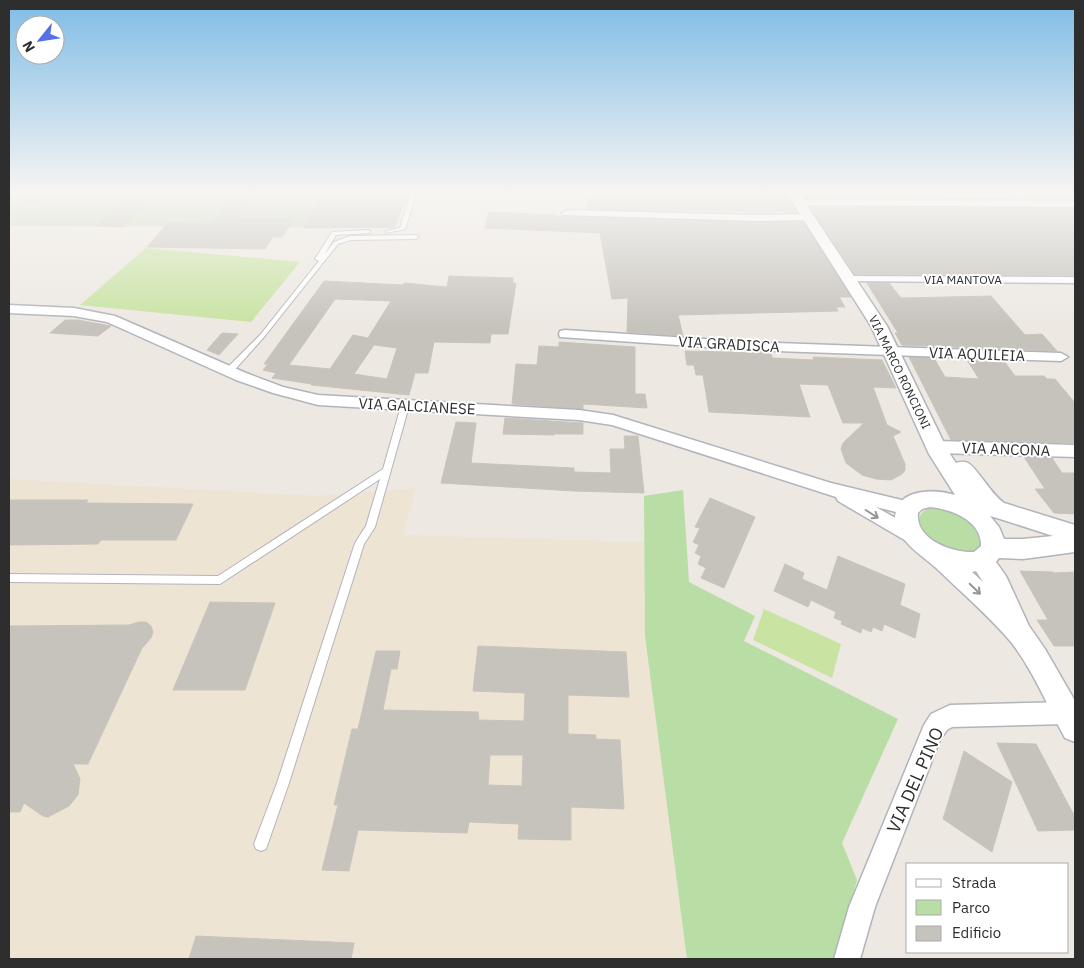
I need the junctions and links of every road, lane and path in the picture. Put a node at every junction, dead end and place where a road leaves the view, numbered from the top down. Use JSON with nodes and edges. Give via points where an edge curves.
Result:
{"nodes":[{"id":1,"x":331,"y":237,"type":"edge"},
{"id":2,"x":412,"y":237,"type":"edge"},
{"id":3,"x":823,"y":237,"type":"edge"},
{"id":4,"x":315,"y":269,"type":"junction"},
{"id":5,"x":850,"y":279,"type":"junction"},
{"id":6,"x":1075,"y":280,"type":"edge"},
{"id":7,"x":9,"y":309,"type":"edge"},
{"id":8,"x":565,"y":334,"type":"dead end"},
{"id":9,"x":892,"y":352,"type":"junction"},
{"id":10,"x":1061,"y":357,"type":"dead end"},
{"id":11,"x":228,"y":372,"type":"junction"},
{"id":12,"x":405,"y":406,"type":"junction"},
{"id":13,"x":938,"y":450,"type":"junction"},
{"id":14,"x":1075,"y":451,"type":"edge"},
{"id":15,"x":386,"y":472,"type":"junction"},
{"id":16,"x":832,"y":489,"type":"junction"},
{"id":17,"x":930,"y":498,"type":"junction"},
{"id":18,"x":908,"y":508,"type":"junction"},
{"id":19,"x":975,"y":515,"type":"junction"},
{"id":20,"x":1075,"y":534,"type":"edge"},
{"id":21,"x":914,"y":537,"type":"junction"},
{"id":22,"x":1075,"y":538,"type":"edge"},
{"id":23,"x":1075,"y":543,"type":"edge"},
{"id":24,"x":987,"y":554,"type":"junction"},
{"id":25,"x":939,"y":556,"type":"junction"},
{"id":26,"x":9,"y":578,"type":"edge"},
{"id":27,"x":1020,"y":634,"type":"junction"},
{"id":28,"x":1071,"y":720,"type":"edge"},
{"id":29,"x":261,"y":844,"type":"dead end"},
{"id":30,"x":847,"y":959,"type":"edge"}],
"edges":[{"from":1,"to":4,"type":"lane","via":[[319,255]]},
{"from":2,"to":4,"type":"lane","via":[[342,240]]},
{"from":3,"to":5,"type":"street","name":"VIA MARCO RONCIONI"},
{"from":4,"to":11,"type":"lane","via":[[262,336]]},
{"from":5,"to":6,"type":"street","name":"VIA MANTOVA"},
{"from":5,"to":9,"type":"street","name":"VIA MARCO RONCIONI"},
{"from":7,"to":11,"type":"street","name":"VIA GALCIANESE","via":[[73,313],[112,320]]},
{"from":8,"to":9,"type":"street","name":"VIA GRADISCA"},
{"from":9,"to":10,"type":"street","name":"VIA AQUILEIA"},
{"from":9,"to":13,"type":"street","name":"VIA MARCO RONCIONI"},
{"from":11,"to":12,"type":"street","name":"VIA GALCIANESE","via":[[266,387],[318,400]]},
{"from":12,"to":15,"type":"lane"},
{"from":12,"to":16,"type":"street","name":"VIA GALCIANESE","via":[[579,415],[613,420]]},
{"from":13,"to":14,"type":"street","name":"VIA ANCONA"},
{"from":13,"to":17,"type":"street","via":[[936,484]]},
{"from":13,"to":19,"type":"street","name":"VIA MARCO RONCIONI"},
{"from":13,"to":20,"type":"street","via":[[958,464],[987,502],[997,509]]},
{"from":15,"to":26,"type":"lane","via":[[220,580]]},
{"from":15,"to":29,"type":"lane"},
{"from":16,"to":18,"type":"street","name":"VIA GALCIANESE"},
{"from":16,"to":21,"type":"street","name":"VIA GALCIANESE","one_way":true},
{"from":17,"to":18,"type":"street","via":[[917,500]]},
{"from":17,"to":19,"type":"street","via":[[947,500]]},
{"from":18,"to":21,"type":"street","via":[[906,519]]},
{"from":19,"to":22,"type":"street","via":[[1029,532]]},
{"from":19,"to":24,"type":"street","name":"VIA GALCIANESE","via":[[992,536]]},
{"from":21,"to":25,"type":"street","name":"VIA GALCIANESE"},
{"from":23,"to":24,"type":"street"},
{"from":24,"to":25,"type":"street","name":"VIA GALCIANESE","via":[[965,563]]},
{"from":24,"to":27,"type":"street","name":"VIA GALCIANESE"},
{"from":25,"to":27,"type":"street","name":"VIA GALCIANESE","one_way":true},
{"from":27,"to":28,"type":"street","name":"VIA GALCIANESE"},
{"from":28,"to":30,"type":"street","name":"VIA DEL PINO","via":[[950,716],[939,722],[862,907]]}]}
